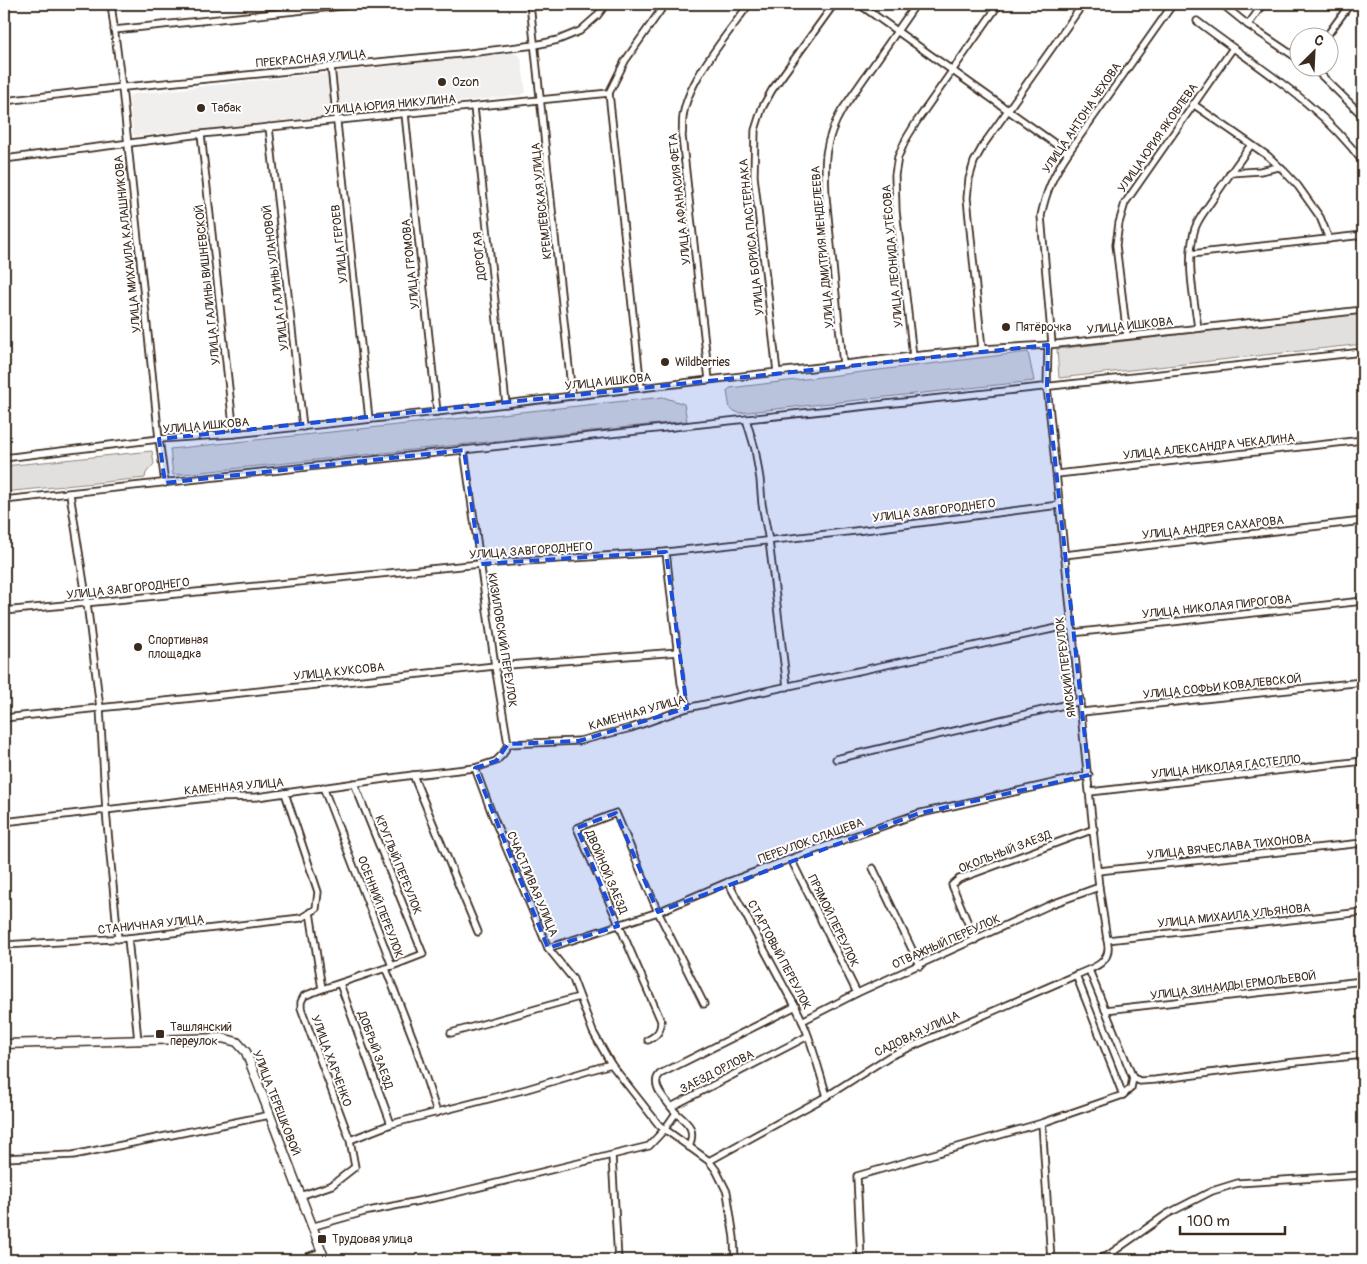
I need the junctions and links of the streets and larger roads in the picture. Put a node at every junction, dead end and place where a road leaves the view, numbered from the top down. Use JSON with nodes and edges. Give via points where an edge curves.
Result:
{"nodes":[{"id":1,"x":111,"y":4,"type":"edge"},
{"id":2,"x":361,"y":4,"type":"edge"},
{"id":3,"x":530,"y":4,"type":"edge"},
{"id":4,"x":606,"y":4,"type":"edge"},
{"id":5,"x":666,"y":4,"type":"edge"},
{"id":6,"x":749,"y":4,"type":"edge"},
{"id":7,"x":834,"y":4,"type":"edge"},
{"id":8,"x":859,"y":4,"type":"edge"},
{"id":9,"x":916,"y":4,"type":"edge"},
{"id":10,"x":999,"y":4,"type":"edge"},
{"id":11,"x":1083,"y":4,"type":"edge"},
{"id":12,"x":1174,"y":4,"type":"edge"},
{"id":13,"x":1222,"y":4,"type":"edge"},
{"id":14,"x":1263,"y":4,"type":"edge"},
{"id":15,"x":1350,"y":4,"type":"edge"},
{"id":16,"x":1197,"y":21,"type":"dead end"},
{"id":17,"x":1248,"y":25,"type":"junction"},
{"id":18,"x":1333,"y":28,"type":"edge"},
{"id":19,"x":114,"y":30,"type":"junction"},
{"id":20,"x":897,"y":30,"type":"junction"},
{"id":21,"x":535,"y":45,"type":"junction"},
{"id":22,"x":1233,"y":48,"type":"junction"},
{"id":23,"x":1290,"y":53,"type":"edge"},
{"id":24,"x":331,"y":67,"type":"junction"},
{"id":25,"x":951,"y":71,"type":"junction"},
{"id":26,"x":1324,"y":78,"type":"edge"},
{"id":27,"x":122,"y":88,"type":"junction"},
{"id":28,"x":609,"y":93,"type":"junction"},
{"id":29,"x":541,"y":100,"type":"junction"},
{"id":30,"x":4,"y":101,"type":"edge"},
{"id":31,"x":1193,"y":104,"type":"junction"},
{"id":32,"x":474,"y":107,"type":"junction"},
{"id":33,"x":1007,"y":110,"type":"junction"},
{"id":34,"x":406,"y":114,"type":"junction"},
{"id":35,"x":1363,"y":116,"type":"edge"},
{"id":36,"x":337,"y":120,"type":"junction"},
{"id":37,"x":269,"y":127,"type":"junction"},
{"id":38,"x":201,"y":134,"type":"junction"},
{"id":39,"x":127,"y":143,"type":"junction"},
{"id":40,"x":1251,"y":145,"type":"junction"},
{"id":41,"x":1068,"y":152,"type":"junction"},
{"id":42,"x":4,"y":159,"type":"edge"},
{"id":43,"x":1363,"y":162,"type":"edge"},
{"id":44,"x":1279,"y":167,"type":"junction"},
{"id":45,"x":1230,"y":173,"type":"junction"},
{"id":46,"x":1363,"y":235,"type":"edge"},
{"id":47,"x":1329,"y":239,"type":"junction"},
{"id":48,"x":1191,"y":254,"type":"junction"},
{"id":49,"x":1363,"y":310,"type":"edge"},
{"id":50,"x":1198,"y":328,"type":"junction"},
{"id":51,"x":1127,"y":336,"type":"junction"},
{"id":52,"x":1050,"y":345,"type":"junction"},
{"id":53,"x":982,"y":349,"type":"junction"},
{"id":54,"x":1363,"y":352,"type":"edge"},
{"id":55,"x":913,"y":356,"type":"junction"},
{"id":56,"x":843,"y":364,"type":"junction"},
{"id":57,"x":777,"y":372,"type":"junction"},
{"id":58,"x":709,"y":380,"type":"junction"},
{"id":59,"x":1047,"y":386,"type":"junction"},
{"id":60,"x":641,"y":388,"type":"junction"},
{"id":61,"x":572,"y":396,"type":"junction"},
{"id":62,"x":506,"y":404,"type":"junction"},
{"id":63,"x":437,"y":412,"type":"junction"},
{"id":64,"x":369,"y":419,"type":"junction"},
{"id":65,"x":746,"y":419,"type":"junction"},
{"id":66,"x":303,"y":427,"type":"junction"},
{"id":67,"x":234,"y":434,"type":"junction"},
{"id":68,"x":158,"y":439,"type":"junction"},
{"id":69,"x":1363,"y":440,"type":"edge"},
{"id":70,"x":464,"y":450,"type":"junction"},
{"id":71,"x":4,"y":458,"type":"edge"},
{"id":72,"x":1057,"y":474,"type":"junction"},
{"id":73,"x":165,"y":483,"type":"junction"},
{"id":74,"x":70,"y":494,"type":"junction"},
{"id":75,"x":4,"y":500,"type":"edge"},
{"id":76,"x":1059,"y":505,"type":"junction"},
{"id":77,"x":1363,"y":522,"type":"edge"},
{"id":78,"x":769,"y":541,"type":"junction"},
{"id":79,"x":666,"y":552,"type":"junction"},
{"id":80,"x":1064,"y":555,"type":"junction"},
{"id":81,"x":480,"y":564,"type":"junction"},
{"id":82,"x":1363,"y":601,"type":"edge"},
{"id":83,"x":88,"y":603,"type":"junction"},
{"id":84,"x":4,"y":611,"type":"edge"},
{"id":85,"x":1071,"y":625,"type":"junction"},
{"id":86,"x":1072,"y":633,"type":"junction"},
{"id":87,"x":678,"y":652,"type":"junction"},
{"id":88,"x":495,"y":666,"type":"junction"},
{"id":89,"x":1363,"y":682,"type":"edge"},
{"id":90,"x":788,"y":687,"type":"junction"},
{"id":91,"x":1081,"y":701,"type":"junction"},
{"id":92,"x":100,"y":708,"type":"junction"},
{"id":93,"x":687,"y":708,"type":"junction"},
{"id":94,"x":1082,"y":712,"type":"junction"},
{"id":95,"x":4,"y":718,"type":"edge"},
{"id":96,"x":508,"y":744,"type":"junction"},
{"id":97,"x":836,"y":759,"type":"dead end"},
{"id":98,"x":1363,"y":761,"type":"edge"},
{"id":99,"x":475,"y":768,"type":"junction"},
{"id":100,"x":413,"y":775,"type":"junction"},
{"id":101,"x":1089,"y":775,"type":"junction"},
{"id":102,"x":354,"y":783,"type":"junction"},
{"id":103,"x":323,"y":788,"type":"junction"},
{"id":104,"x":1090,"y":792,"type":"junction"},
{"id":105,"x":285,"y":793,"type":"junction"},
{"id":106,"x":106,"y":811,"type":"junction"},
{"id":107,"x":4,"y":822,"type":"edge"},
{"id":108,"x":1094,"y":829,"type":"junction"},
{"id":109,"x":1363,"y":842,"type":"edge"},
{"id":110,"x":791,"y":859,"type":"junction"},
{"id":111,"x":873,"y":868,"type":"dead end"},
{"id":112,"x":1098,"y":871,"type":"junction"},
{"id":113,"x":728,"y":882,"type":"junction"},
{"id":114,"x":1099,"y":887,"type":"junction"},
{"id":115,"x":310,"y":912,"type":"junction"},
{"id":116,"x":658,"y":912,"type":"junction"},
{"id":117,"x":1363,"y":912,"type":"edge"},
{"id":118,"x":618,"y":926,"type":"junction"},
{"id":119,"x":478,"y":932,"type":"dead end"},
{"id":120,"x":128,"y":938,"type":"junction"},
{"id":121,"x":118,"y":939,"type":"junction"},
{"id":122,"x":975,"y":940,"type":"junction"},
{"id":123,"x":1108,"y":943,"type":"junction"},
{"id":124,"x":4,"y":945,"type":"edge"},
{"id":125,"x":548,"y":948,"type":"junction"},
{"id":126,"x":392,"y":966,"type":"junction"},
{"id":127,"x":920,"y":966,"type":"junction"},
{"id":128,"x":386,"y":968,"type":"junction"},
{"id":129,"x":1088,"y":970,"type":"junction"},
{"id":130,"x":1076,"y":975,"type":"junction"},
{"id":131,"x":1363,"y":981,"type":"edge"},
{"id":132,"x":340,"y":984,"type":"junction"},
{"id":133,"x":322,"y":989,"type":"junction"},
{"id":134,"x":857,"y":993,"type":"junction"},
{"id":135,"x":580,"y":997,"type":"junction"},
{"id":136,"x":704,"y":1004,"type":"dead end"},
{"id":137,"x":796,"y":1006,"type":"junction"},
{"id":138,"x":1105,"y":1010,"type":"junction"},
{"id":139,"x":802,"y":1020,"type":"junction"},
{"id":140,"x":451,"y":1033,"type":"dead end"},
{"id":141,"x":808,"y":1036,"type":"junction"},
{"id":142,"x":648,"y":1040,"type":"dead end"},
{"id":143,"x":138,"y":1041,"type":"junction"},
{"id":144,"x":4,"y":1044,"type":"edge"},
{"id":145,"x":1363,"y":1055,"type":"edge"},
{"id":146,"x":611,"y":1064,"type":"junction"},
{"id":147,"x":1133,"y":1078,"type":"junction"},
{"id":148,"x":1123,"y":1095,"type":"junction"},
{"id":149,"x":827,"y":1096,"type":"junction"},
{"id":150,"x":671,"y":1107,"type":"junction"},
{"id":151,"x":436,"y":1113,"type":"junction"},
{"id":152,"x":676,"y":1113,"type":"junction"},
{"id":153,"x":270,"y":1115,"type":"junction"},
{"id":154,"x":1042,"y":1123,"type":"junction"},
{"id":155,"x":392,"y":1124,"type":"junction"},
{"id":156,"x":664,"y":1130,"type":"junction"},
{"id":157,"x":350,"y":1140,"type":"junction"},
{"id":158,"x":689,"y":1147,"type":"junction"},
{"id":159,"x":612,"y":1156,"type":"junction"},
{"id":160,"x":4,"y":1158,"type":"edge"},
{"id":161,"x":709,"y":1161,"type":"junction"},
{"id":162,"x":1363,"y":1175,"type":"edge"},
{"id":163,"x":300,"y":1196,"type":"junction"},
{"id":164,"x":311,"y":1227,"type":"junction"},
{"id":165,"x":321,"y":1252,"type":"junction"},
{"id":166,"x":299,"y":1260,"type":"edge"},
{"id":167,"x":325,"y":1260,"type":"edge"},
{"id":168,"x":618,"y":1260,"type":"edge"},
{"id":169,"x":734,"y":1260,"type":"edge"},
{"id":170,"x":861,"y":1260,"type":"edge"},
{"id":171,"x":1051,"y":1260,"type":"edge"},
{"id":172,"x":1096,"y":1260,"type":"edge"}],
"edges":[{"from":1,"to":19,"type":"street","name":"УЛИЦА МИХАИЛА КАЛАШНИКОВА"},
{"from":2,"to":19,"type":"street"},
{"from":3,"to":21,"type":"street","name":"КРЕМЛЁВСКАЯ УЛИЦА"},
{"from":4,"to":21,"type":"street","name":"ПРЕКРАСНАЯ УЛИЦА","via":[[580,31]]},
{"from":5,"to":28,"type":"street","via":[[625,61]]},
{"from":6,"to":58,"type":"street","name":"УЛИЦА АФАНАСИЯ ФЕТА","via":[[702,71],[690,92],[683,116],[682,136]]},
{"from":7,"to":57,"type":"street","name":"УЛИЦА БОРИСА ПАСТЕРНАКА","via":[[772,90],[755,130],[754,176]]},
{"from":8,"to":20,"type":"street"},
{"from":9,"to":20,"type":"street","name":"УЛИЦА ДМИТРИЯ МЕНДЕЛЕЕВА"},
{"from":10,"to":25,"type":"street","name":"УЛИЦА ЛЕОНИДА УТЁСОВА"},
{"from":11,"to":33,"type":"street"},
{"from":12,"to":41,"type":"street","name":"УЛИЦА АНТОНА ЧЕХОВА"},
{"from":13,"to":17,"type":"street"},
{"from":14,"to":17,"type":"street"},
{"from":15,"to":18,"type":"street"},
{"from":16,"to":22,"type":"street"},
{"from":17,"to":23,"type":"street"},
{"from":19,"to":27,"type":"street","name":"УЛИЦА МИХАИЛА КАЛАШНИКОВА"},
{"from":20,"to":25,"type":"street"},
{"from":20,"to":56,"type":"street","name":"УЛИЦА ДМИТРИЯ МЕНДЕЛЕЕВА","via":[[842,110],[825,151],[826,197]]},
{"from":21,"to":24,"type":"street","name":"ПРЕКРАСНАЯ УЛИЦА"},
{"from":21,"to":29,"type":"street","name":"КРЕМЛЁВСКАЯ УЛИЦА"},
{"from":22,"to":31,"type":"street","name":"УЛИЦА ЮРИЯ ЯКОВЛЕВА"},
{"from":22,"to":43,"type":"street","via":[[1318,111]]},
{"from":24,"to":27,"type":"street","name":"ПРЕКРАСНАЯ УЛИЦА"},
{"from":24,"to":36,"type":"street","name":"УЛИЦА ГЕРОЕВ"},
{"from":25,"to":33,"type":"street"},
{"from":25,"to":55,"type":"street","name":"УЛИЦА ЛЕОНИДА УТЁСОВА","via":[[906,139],[895,175],[896,211]]},
{"from":26,"to":35,"type":"street"},
{"from":27,"to":30,"type":"street","name":"ПРЕКРАСНАЯ УЛИЦА"},
{"from":27,"to":39,"type":"street","name":"УЛИЦА МИХАИЛА КАЛАШНИКОВА"},
{"from":28,"to":29,"type":"street","name":"УЛИЦА ЮРИЯ НИКУЛИНА"},
{"from":28,"to":60,"type":"street"},
{"from":29,"to":32,"type":"street","name":"УЛИЦА ЮРИЯ НИКУЛИНА"},
{"from":29,"to":61,"type":"street","name":"КРЕМЛЁВСКАЯ УЛИЦА"},
{"from":31,"to":40,"type":"street"},
{"from":31,"to":51,"type":"street","name":"УЛИЦА ЮРИЯ ЯКОВЛЕВА","via":[[1134,187],[1119,223],[1116,245]]},
{"from":32,"to":34,"type":"street","name":"УЛИЦА ЮРИЯ НИКУЛИНА"},
{"from":32,"to":62,"type":"street","name":"ДОРОГАЯ"},
{"from":33,"to":41,"type":"street"},
{"from":33,"to":53,"type":"street","via":[[974,162],[969,179]]},
{"from":34,"to":36,"type":"street","name":"УЛИЦА ЮРИЯ НИКУЛИНА"},
{"from":34,"to":63,"type":"street","name":"УЛИЦА ГРОМОВА"},
{"from":36,"to":37,"type":"street","name":"УЛИЦА ЮРИЯ НИКУЛИНА"},
{"from":36,"to":64,"type":"street","name":"УЛИЦА ГЕРОЕВ"},
{"from":37,"to":38,"type":"street","name":"УЛИЦА ЮРИЯ НИКУЛИНА"},
{"from":37,"to":66,"type":"street","name":"УЛИЦА ГАЛИНЫ УЛАНОВОЙ"},
{"from":38,"to":39,"type":"street","name":"УЛИЦА ЮРИЯ НИКУЛИНА"},
{"from":38,"to":67,"type":"street","name":"УЛИЦА ГАЛИНЫ ВИШНЕВСКОЙ"},
{"from":39,"to":42,"type":"street","name":"УЛИЦА ЮРИЯ НИКУЛИНА"},
{"from":39,"to":68,"type":"street","name":"УЛИЦА МИХАИЛА КАЛАШНИКОВА"},
{"from":40,"to":44,"type":"street"},
{"from":40,"to":45,"type":"street"},
{"from":41,"to":52,"type":"street","name":"УЛИЦА АНТОНА ЧЕХОВА","via":[[1053,177],[1041,216]]},
{"from":44,"to":45,"type":"street"},
{"from":44,"to":47,"type":"street","via":[[1310,202]]},
{"from":45,"to":48,"type":"street","via":[[1201,216],[1194,231]]},
{"from":46,"to":47,"type":"street"},
{"from":47,"to":48,"type":"street"},
{"from":48,"to":50,"type":"street"},
{"from":49,"to":50,"type":"street","name":"УЛИЦА ИШКОВА"},
{"from":50,"to":51,"type":"street","name":"УЛИЦА ИШКОВА"},
{"from":51,"to":52,"type":"street","name":"УЛИЦА ИШКОВА"},
{"from":52,"to":53,"type":"street","name":"УЛИЦА ИШКОВА"},
{"from":52,"to":59,"type":"street","name":"УЛИЦА АНТОНА ЧЕХОВА"},
{"from":53,"to":55,"type":"street","name":"УЛИЦА ИШКОВА"},
{"from":54,"to":59,"type":"street"},
{"from":55,"to":56,"type":"street","name":"УЛИЦА ИШКОВА"},
{"from":56,"to":57,"type":"street","name":"УЛИЦА ИШКОВА"},
{"from":57,"to":58,"type":"street","name":"УЛИЦА ИШКОВА"},
{"from":58,"to":60,"type":"street","name":"УЛИЦА ИШКОВА"},
{"from":59,"to":65,"type":"street"},
{"from":59,"to":72,"type":"street","name":"ЯМСКИЙ ПЕРЕУЛОК"},
{"from":60,"to":61,"type":"street","name":"УЛИЦА ИШКОВА"},
{"from":61,"to":62,"type":"street","name":"УЛИЦА ИШКОВА"},
{"from":62,"to":63,"type":"street","name":"УЛИЦА ИШКОВА"},
{"from":63,"to":64,"type":"street","name":"УЛИЦА ИШКОВА"},
{"from":64,"to":66,"type":"street","name":"УЛИЦА ИШКОВА"},
{"from":65,"to":70,"type":"street"},
{"from":65,"to":78,"type":"street","via":[[758,464]]},
{"from":66,"to":67,"type":"street","name":"УЛИЦА ИШКОВА"},
{"from":67,"to":68,"type":"street","name":"УЛИЦА ИШКОВА"},
{"from":68,"to":71,"type":"street","name":"УЛИЦА ИШКОВА"},
{"from":68,"to":73,"type":"street","name":"УЛИЦА МИХАИЛА КАЛАШНИКОВА"},
{"from":69,"to":72,"type":"street","name":"УЛИЦА АЛЕКСАНДРА ЧЕКАЛИНА"},
{"from":70,"to":73,"type":"street"},
{"from":70,"to":81,"type":"street","name":"КИЗИЛОВСКИЙ ПЕРЕУЛОК"},
{"from":72,"to":76,"type":"street","name":"ЯМСКИЙ ПЕРЕУЛОК"},
{"from":73,"to":74,"type":"street"},
{"from":74,"to":75,"type":"street"},
{"from":74,"to":83,"type":"street"},
{"from":76,"to":78,"type":"street","name":"УЛИЦА ЗАВГОРОДНЕГО"},
{"from":76,"to":80,"type":"street","name":"ЯМСКИЙ ПЕРЕУЛОК"},
{"from":77,"to":80,"type":"street","name":"УЛИЦА АНДРЕЯ САХАРОВА"},
{"from":78,"to":79,"type":"street","name":"УЛИЦА ЗАВГОРОДНЕГО"},
{"from":78,"to":90,"type":"street"},
{"from":79,"to":81,"type":"street","name":"УЛИЦА ЗАВГОРОДНЕГО"},
{"from":79,"to":87,"type":"street"},
{"from":80,"to":85,"type":"street","name":"ЯМСКИЙ ПЕРЕУЛОК"},
{"from":81,"to":83,"type":"street","name":"УЛИЦА ЗАВГОРОДНЕГО"},
{"from":81,"to":88,"type":"street","name":"КИЗИЛОВСКИЙ ПЕРЕУЛОК"},
{"from":82,"to":86,"type":"street","name":"УЛИЦА НИКОЛАЯ ПИРОГОВА"},
{"from":83,"to":84,"type":"street","name":"УЛИЦА ЗАВГОРОДНЕГО"},
{"from":83,"to":92,"type":"street"},
{"from":85,"to":86,"type":"street","name":"ЯМСКИЙ ПЕРЕУЛОК"},
{"from":85,"to":90,"type":"street","name":"КАМЕННАЯ УЛИЦА"},
{"from":86,"to":91,"type":"street","name":"ЯМСКИЙ ПЕРЕУЛОК"},
{"from":87,"to":88,"type":"street","name":"УЛИЦА КУКСОВА"},
{"from":87,"to":93,"type":"street"},
{"from":88,"to":92,"type":"street","name":"УЛИЦА КУКСОВА"},
{"from":88,"to":96,"type":"street","name":"КИЗИЛОВСКИЙ ПЕРЕУЛОК"},
{"from":89,"to":94,"type":"street","name":"УЛИЦА СОФЬИ КОВАЛЕВСКОЙ"},
{"from":90,"to":93,"type":"street","name":"КАМЕННАЯ УЛИЦА"},
{"from":91,"to":94,"type":"street","name":"ЯМСКИЙ ПЕРЕУЛОК"},
{"from":91,"to":97,"type":"street"},
{"from":92,"to":95,"type":"street","name":"УЛИЦА КУКСОВА"},
{"from":92,"to":106,"type":"street"},
{"from":93,"to":96,"type":"street","name":"КАМЕННАЯ УЛИЦА","via":[[631,728],[579,741]]},
{"from":94,"to":101,"type":"street","name":"ЯМСКИЙ ПЕРЕУЛОК"},
{"from":96,"to":99,"type":"street","name":"КАМЕННАЯ УЛИЦА","via":[[496,761]]},
{"from":98,"to":104,"type":"street","name":"УЛИЦА НИКОЛАЯ ГАСТЕЛЛО"},
{"from":99,"to":100,"type":"street","name":"КАМЕННАЯ УЛИЦА"},
{"from":99,"to":125,"type":"street","name":"СЧАСТЛИВАЯ УЛИЦА"},
{"from":100,"to":102,"type":"street","name":"КАМЕННАЯ УЛИЦА"},
{"from":100,"to":119,"type":"street"},
{"from":101,"to":104,"type":"street","name":"ЯМСКИЙ ПЕРЕУЛОК"},
{"from":101,"to":110,"type":"street","name":"ПЕРЕУЛОК СЛАЩЕВА","via":[[917,814]]},
{"from":102,"to":103,"type":"street","name":"КАМЕННАЯ УЛИЦА"},
{"from":102,"to":126,"type":"street","name":"КРУГЛЫЙ ПЕРЕУЛОК","via":[[423,954]]},
{"from":103,"to":105,"type":"street","name":"КАМЕННАЯ УЛИЦА"},
{"from":103,"to":126,"type":"street","name":"ОСЕННИЙ ПЕРЕУЛОК"},
{"from":104,"to":108,"type":"street","name":"ЯМСКИЙ ПЕРЕУЛОК"},
{"from":105,"to":106,"type":"street","name":"КАМЕННАЯ УЛИЦА","via":[[207,798]]},
{"from":105,"to":115,"type":"street","via":[[318,892],[316,909]]},
{"from":106,"to":107,"type":"street","name":"КАМЕННАЯ УЛИЦА"},
{"from":106,"to":121,"type":"street"},
{"from":108,"to":112,"type":"street","name":"ЯМСКИЙ ПЕРЕУЛОК"},
{"from":108,"to":122,"type":"street","name":"ОКОЛЬНЫЙ ЗАЕЗД","via":[[959,879],[952,885]]},
{"from":109,"to":112,"type":"street","name":"УЛИЦА ВЯЧЕСЛАВА ТИХОНОВА"},
{"from":110,"to":113,"type":"street","name":"ПЕРЕУЛОК СЛАЩЕВА"},
{"from":110,"to":134,"type":"street","name":"ПРЯМОЙ ПЕРЕУЛОК"},
{"from":111,"to":127,"type":"street"},
{"from":112,"to":114,"type":"street","name":"ЯМСКИЙ ПЕРЕУЛОК"},
{"from":113,"to":116,"type":"street","name":"ПЕРЕУЛОК СЛАЩЕВА"},
{"from":113,"to":137,"type":"street","name":"СТАРТОВЫЙ ПЕРЕУЛОК"},
{"from":114,"to":122,"type":"street","name":"ОТВАЖНЫЙ ПЕРЕУЛОК","via":[[1052,904]]},
{"from":114,"to":123,"type":"street","name":"ЯМСКИЙ ПЕРЕУЛОК"},
{"from":115,"to":120,"type":"street","name":"СТАНИЧНАЯ УЛИЦА","via":[[301,918]]},
{"from":115,"to":133,"type":"street"},
{"from":116,"to":118,"type":"street","name":"ПЕРЕУЛОК СЛАЩЕВА"},
{"from":116,"to":118,"type":"street","name":"ДВОЙНОЙ ЗАЕЗД","via":[[616,813],[576,828]]},
{"from":116,"to":136,"type":"street","name":"ДВОЙНОЙ ЗАЕЗД"},
{"from":117,"to":123,"type":"street","name":"УЛИЦА МИХАИЛА УЛЬЯНОВА"},
{"from":118,"to":125,"type":"street","name":"ПЕРЕУЛОК СЛАЩЕВА"},
{"from":118,"to":142,"type":"street","name":"ДВОЙНОЙ ЗАЕЗД","via":[[661,1021],[658,1034]]},
{"from":120,"to":121,"type":"street","name":"СТАНИЧНАЯ УЛИЦА"},
{"from":120,"to":143,"type":"street"},
{"from":121,"to":124,"type":"street","name":"СТАНИЧНАЯ УЛИЦА"},
{"from":122,"to":127,"type":"street","name":"ОТВАЖНЫЙ ПЕРЕУЛОК"},
{"from":123,"to":129,"type":"street","name":"САДОВАЯ УЛИЦА","via":[[1106,958]]},
{"from":125,"to":135,"type":"street","name":"СЧАСТЛИВАЯ УЛИЦА","via":[[573,979]]},
{"from":126,"to":128,"type":"street","name":"ОСЕННИЙ ПЕРЕУЛОК"},
{"from":127,"to":134,"type":"street","name":"ОТВАЖНЫЙ ПЕРЕУЛОК"},
{"from":128,"to":132,"type":"street","name":"ОСЕННИЙ ПЕРЕУЛОК"},
{"from":128,"to":151,"type":"street","via":[[414,1041]]},
{"from":129,"to":130,"type":"street","name":"САДОВАЯ УЛИЦА"},
{"from":129,"to":138,"type":"street"},
{"from":130,"to":148,"type":"street"},
{"from":130,"to":149,"type":"street","name":"САДОВАЯ УЛИЦА","via":[[890,1056]]},
{"from":131,"to":138,"type":"street","name":"УЛИЦА ЗИНАИДЫ ЕРМОЛЬЕВОЙ"},
{"from":132,"to":133,"type":"street","name":"ОСЕННИЙ ПЕРЕУЛОК"},
{"from":132,"to":155,"type":"street","name":"ДОБРЫЙ ЗАЕЗД"},
{"from":133,"to":157,"type":"street","name":"УЛИЦА ХАРЧЕНКО","via":[[304,996],[301,1008]]},
{"from":134,"to":139,"type":"street","name":"ОТВАЖНЫЙ ПЕРЕУЛОК"},
{"from":135,"to":140,"type":"street"},
{"from":135,"to":146,"type":"street","name":"СЧАСТЛИВАЯ УЛИЦА","via":[[592,1032]]},
{"from":137,"to":139,"type":"street","name":"СТАРТОВЫЙ ПЕРЕУЛОК"},
{"from":137,"to":150,"type":"street","name":"ЗАЕЗД ОРЛОВА","via":[[656,1077],[659,1091]]},
{"from":138,"to":147,"type":"street"},
{"from":139,"to":141,"type":"street","name":"СТАРТОВЫЙ ПЕРЕУЛОК"},
{"from":141,"to":149,"type":"street","name":"СТАРТОВЫЙ ПЕРЕУЛОК"},
{"from":141,"to":150,"type":"street","name":"ЗАЕЗД ОРЛОВА"},
{"from":143,"to":144,"type":"street","name":"УЛИЦА ТЕРЕШКОВОЙ"},
{"from":143,"to":153,"type":"street","name":"УЛИЦА ТЕРЕШКОВОЙ","via":[[222,1038],[237,1042],[246,1052]]},
{"from":145,"to":147,"type":"street","via":[[1155,1080]]},
{"from":146,"to":151,"type":"street"},
{"from":146,"to":156,"type":"street","name":"СЧАСТЛИВАЯ УЛИЦА"},
{"from":147,"to":148,"type":"street","via":[[1131,1088]]},
{"from":148,"to":154,"type":"street"},
{"from":149,"to":161,"type":"street","name":"САДОВАЯ УЛИЦА"},
{"from":150,"to":152,"type":"street"},
{"from":151,"to":155,"type":"street"},
{"from":152,"to":156,"type":"street"},
{"from":152,"to":158,"type":"street","via":[[691,1129]]},
{"from":153,"to":160,"type":"street","via":[[73,1155]]},
{"from":153,"to":163,"type":"street","name":"УЛИЦА ТЕРЕШКОВОЙ"},
{"from":154,"to":170,"type":"street","via":[[857,1176]]},
{"from":154,"to":171,"type":"street"},
{"from":155,"to":157,"type":"street"},
{"from":156,"to":158,"type":"street","name":"СЧАСТЛИВАЯ УЛИЦА"},
{"from":156,"to":159,"type":"street","via":[[649,1146]]},
{"from":157,"to":163,"type":"street","name":"УЛИЦА ХАРЧЕНКО","via":[[355,1167],[332,1185]]},
{"from":158,"to":161,"type":"street","name":"СЧАСТЛИВАЯ УЛИЦА"},
{"from":159,"to":164,"type":"street"},
{"from":159,"to":168,"type":"street"},
{"from":161,"to":169,"type":"street","via":[[727,1192]]},
{"from":162,"to":172,"type":"street","via":[[1238,1183],[1212,1191],[1167,1214],[1107,1256]]},
{"from":163,"to":164,"type":"street","name":"УЛИЦА ТЕРЕШКОВОЙ"},
{"from":164,"to":165,"type":"street","name":"УЛИЦА ТЕРЕШКОВОЙ"},
{"from":165,"to":166,"type":"street"},
{"from":165,"to":167,"type":"street"}]}
